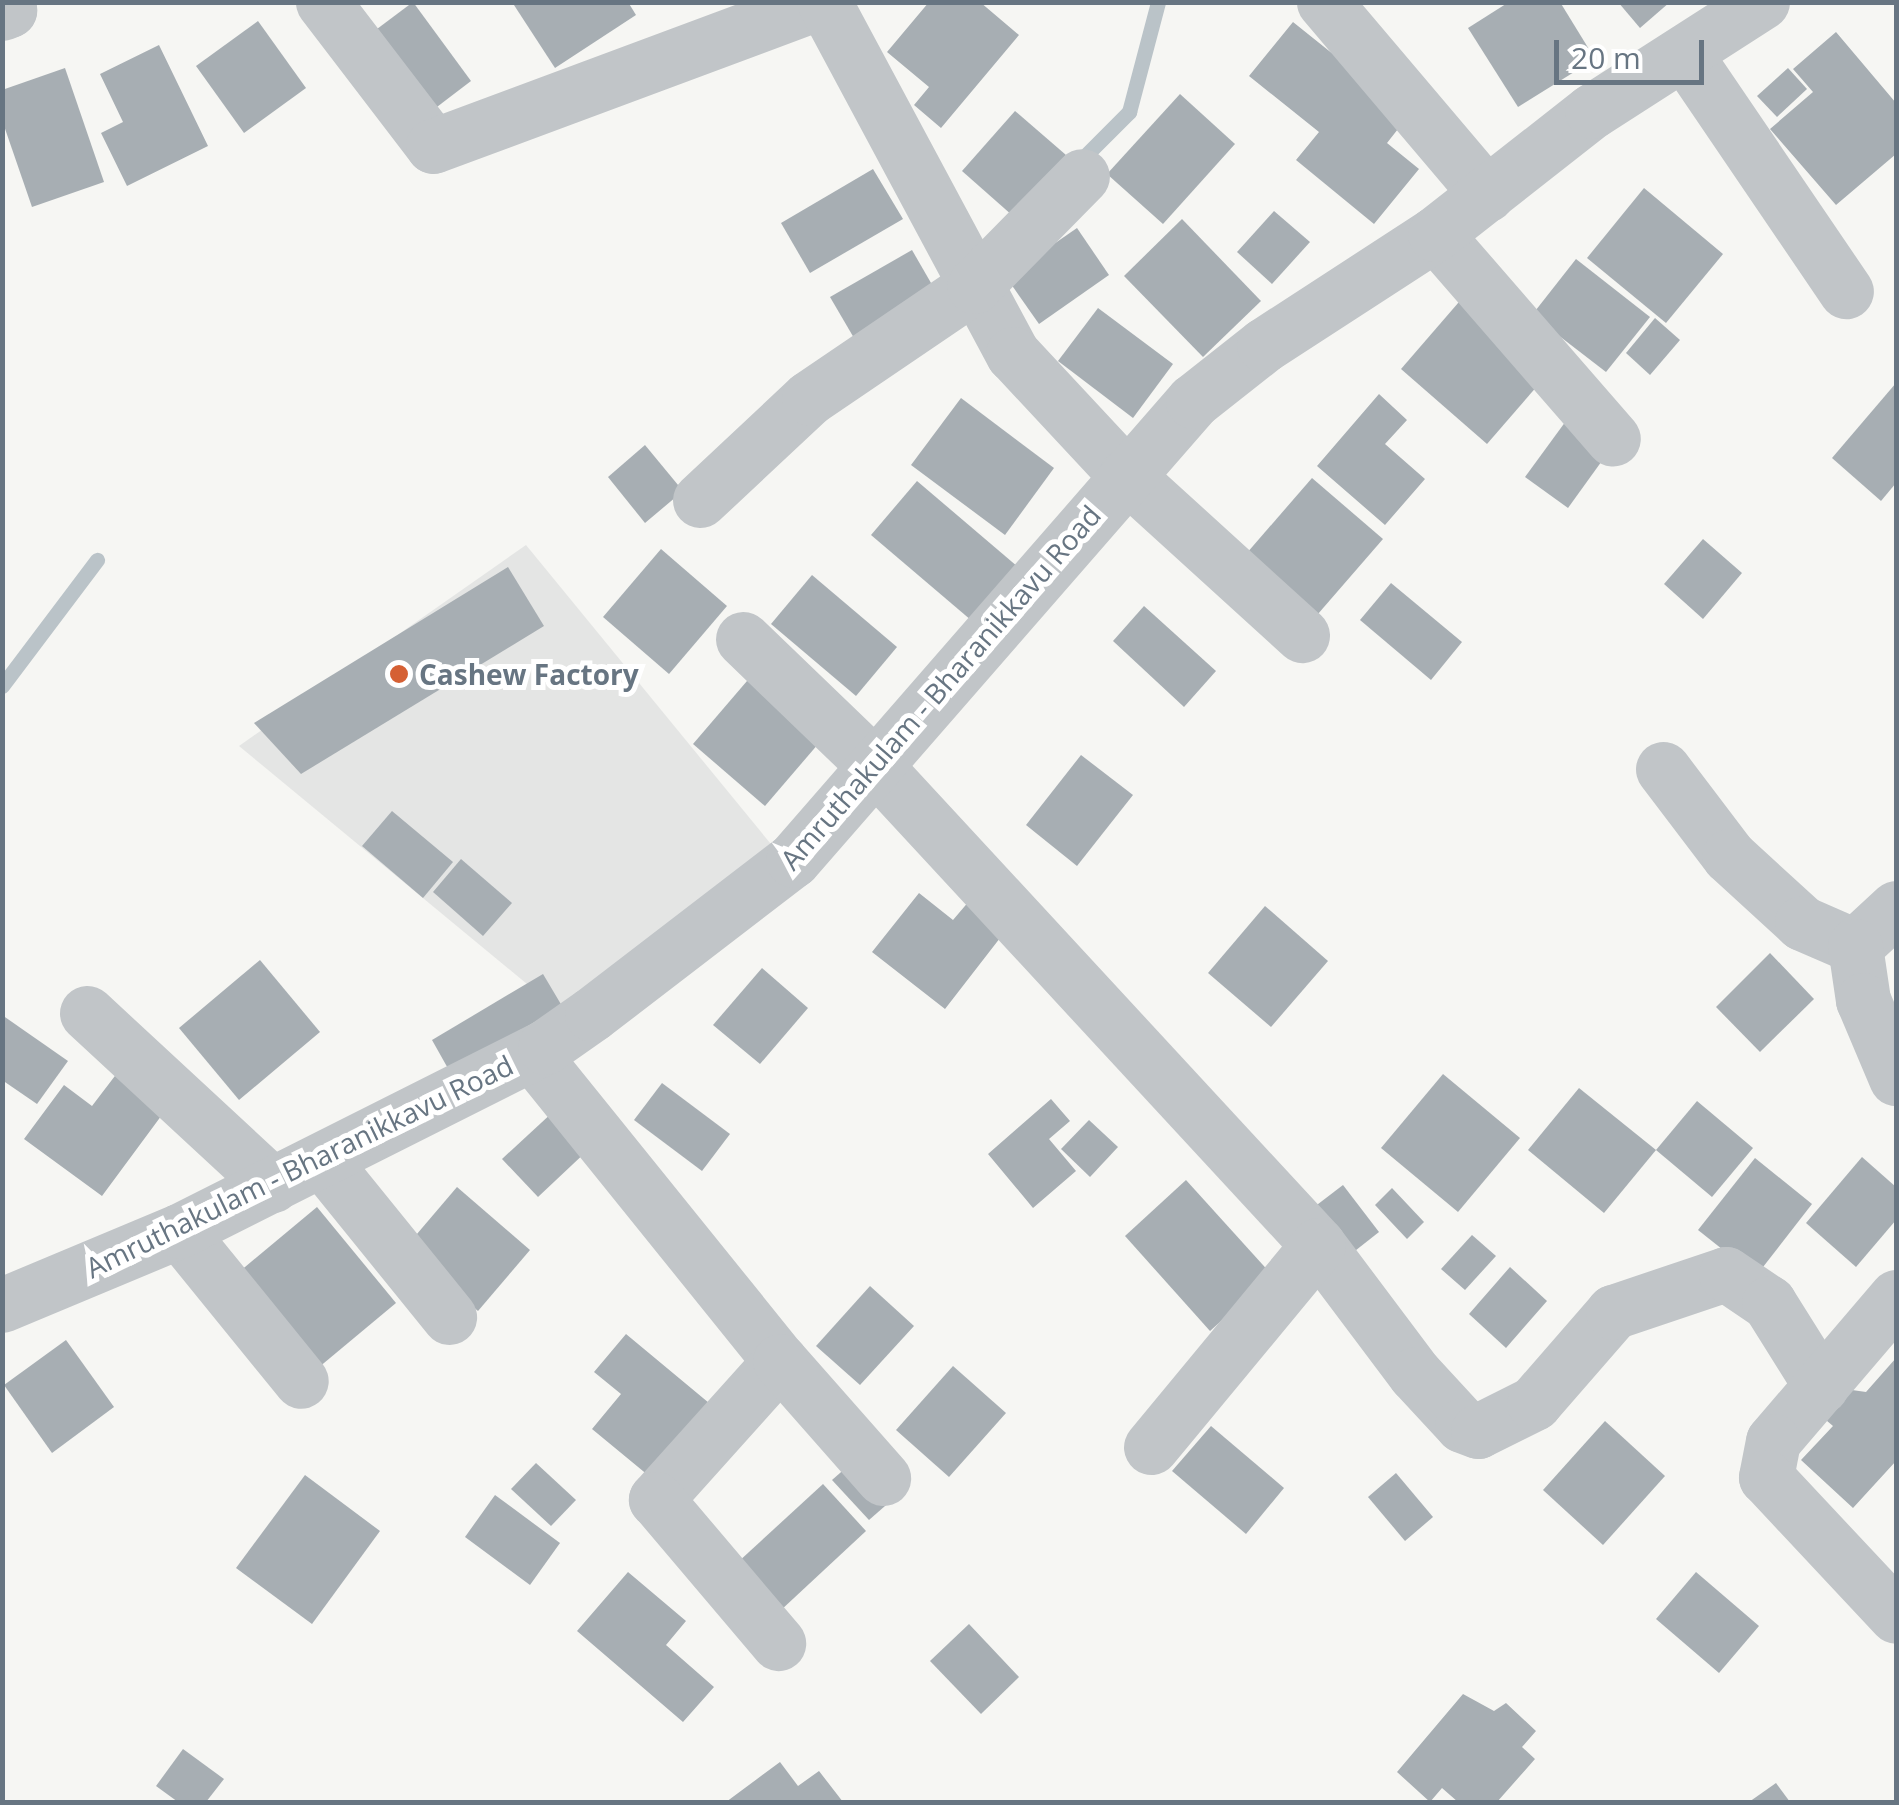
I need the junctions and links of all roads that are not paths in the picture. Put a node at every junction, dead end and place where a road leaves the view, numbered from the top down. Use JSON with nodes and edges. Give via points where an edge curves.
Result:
{"nodes":[{"id":1,"x":323,"y":2,"type":"edge"},
{"id":2,"x":822,"y":2,"type":"edge"},
{"id":3,"x":1324,"y":2,"type":"edge"},
{"id":4,"x":1762,"y":2,"type":"edge"},
{"id":5,"x":1684,"y":54,"type":"junction"},
{"id":6,"x":1082,"y":176,"type":"dead end"},
{"id":7,"x":1487,"y":194,"type":"junction"},
{"id":8,"x":1435,"y":234,"type":"junction"},
{"id":9,"x":974,"y":286,"type":"junction"},
{"id":10,"x":1846,"y":291,"type":"dead end"},
{"id":11,"x":1612,"y":439,"type":"dead end"},
{"id":12,"x":1126,"y":475,"type":"junction"},
{"id":13,"x":700,"y":500,"type":"dead end"},
{"id":14,"x":1302,"y":635,"type":"dead end"},
{"id":15,"x":743,"y":639,"type":"dead end"},
{"id":16,"x":876,"y":768,"type":"junction"},
{"id":17,"x":1663,"y":770,"type":"dead end"},
{"id":18,"x":1896,"y":908,"type":"edge"},
{"id":19,"x":1856,"y":946,"type":"junction"},
{"id":20,"x":86,"y":1013,"type":"dead end"},
{"id":21,"x":532,"y":1054,"type":"junction"},
{"id":22,"x":1896,"y":1078,"type":"edge"},
{"id":23,"x":322,"y":1160,"type":"junction"},
{"id":24,"x":273,"y":1184,"type":"junction"},
{"id":25,"x":179,"y":1231,"type":"junction"},
{"id":26,"x":1318,"y":1245,"type":"junction"},
{"id":27,"x":1896,"y":1297,"type":"edge"},
{"id":28,"x":2,"y":1305,"type":"edge"},
{"id":29,"x":449,"y":1317,"type":"dead end"},
{"id":30,"x":780,"y":1361,"type":"junction"},
{"id":31,"x":302,"y":1381,"type":"dead end"},
{"id":32,"x":1821,"y":1386,"type":"junction"},
{"id":33,"x":1150,"y":1447,"type":"dead end"},
{"id":34,"x":883,"y":1478,"type":"dead end"},
{"id":35,"x":1896,"y":1616,"type":"edge"},
{"id":36,"x":778,"y":1643,"type":"dead end"}],
"edges":[{"from":1,"to":2,"type":"street","via":[[433,146]]},
{"from":2,"to":9,"type":"street"},
{"from":3,"to":7,"type":"street"},
{"from":4,"to":5,"type":"street","name":"Amruthakulam - Bharanikkavu Road"},
{"from":5,"to":7,"type":"street","name":"Amruthakulam - Bharanikkavu Road","via":[[1592,111]]},
{"from":5,"to":10,"type":"street"},
{"from":6,"to":9,"type":"street"},
{"from":7,"to":8,"type":"street","name":"Amruthakulam - Bharanikkavu Road"},
{"from":8,"to":11,"type":"street"},
{"from":8,"to":12,"type":"street","name":"Amruthakulam - Bharanikkavu Road","via":[[1193,400]]},
{"from":9,"to":12,"type":"street","via":[[1013,354]]},
{"from":9,"to":13,"type":"street","via":[[809,398]]},
{"from":12,"to":14,"type":"street"},
{"from":12,"to":16,"type":"street","name":"Amruthakulam - Bharanikkavu Road"},
{"from":15,"to":16,"type":"street"},
{"from":16,"to":21,"type":"street","name":"Amruthakulam - Bharanikkavu Road","via":[[793,860]]},
{"from":16,"to":26,"type":"street"},
{"from":17,"to":19,"type":"street","via":[[1728,856],[1802,923]]},
{"from":18,"to":19,"type":"street"},
{"from":19,"to":22,"type":"street","via":[[1863,1000]]},
{"from":20,"to":24,"type":"street"},
{"from":21,"to":23,"type":"street","name":"Amruthakulam - Bharanikkavu Road"},
{"from":21,"to":30,"type":"street"},
{"from":23,"to":24,"type":"street","name":"Amruthakulam - Bharanikkavu Road"},
{"from":23,"to":29,"type":"street"},
{"from":24,"to":25,"type":"street","name":"Amruthakulam - Bharanikkavu Road"},
{"from":25,"to":28,"type":"street","name":"Amruthakulam - Bharanikkavu Road"},
{"from":25,"to":31,"type":"street"},
{"from":26,"to":32,"type":"street","via":[[1434,1397],[1478,1432],[1534,1403],[1613,1312],[1726,1274],[1769,1302]]},
{"from":26,"to":33,"type":"street"},
{"from":27,"to":32,"type":"street"},
{"from":30,"to":34,"type":"street"},
{"from":30,"to":36,"type":"street","via":[[656,1498]]},
{"from":32,"to":35,"type":"street","via":[[1773,1441],[1766,1477]]}]}
